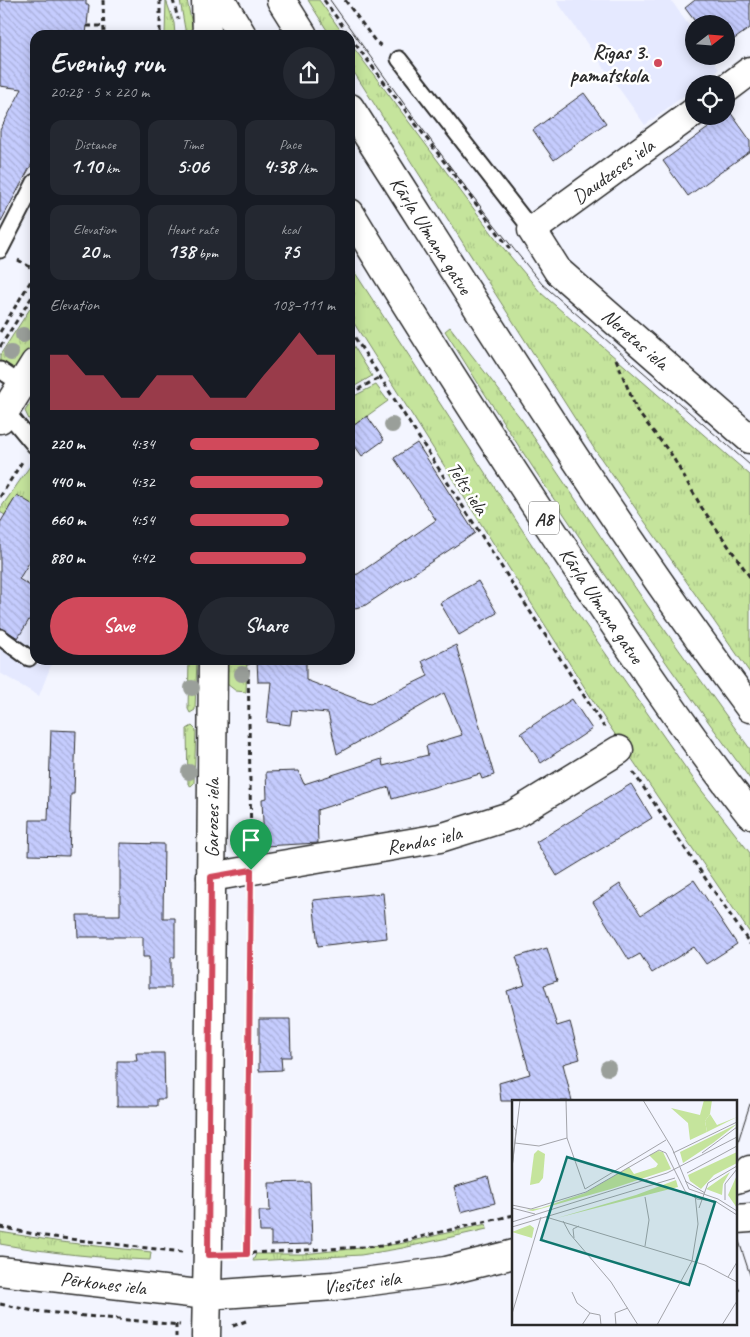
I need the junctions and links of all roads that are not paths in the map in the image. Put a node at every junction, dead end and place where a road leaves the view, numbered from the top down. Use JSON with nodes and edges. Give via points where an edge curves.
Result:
{"nodes":[{"id":1,"x":206,"y":0,"type":"edge"},
{"id":2,"x":222,"y":0,"type":"edge"},
{"id":3,"x":281,"y":0,"type":"edge"},
{"id":4,"x":208,"y":30,"type":"edge"},
{"id":5,"x":239,"y":30,"type":"edge"},
{"id":6,"x":301,"y":30,"type":"edge"},
{"id":7,"x":399,"y":59,"type":"road end"},
{"id":8,"x":750,"y":71,"type":"edge"},
{"id":9,"x":735,"y":82,"type":"edge"},
{"id":10,"x":355,"y":116,"type":"edge"},
{"id":11,"x":685,"y":119,"type":"edge"},
{"id":12,"x":30,"y":192,"type":"edge"},
{"id":13,"x":355,"y":221,"type":"edge"},
{"id":14,"x":532,"y":230,"type":"junction"},
{"id":15,"x":0,"y":250,"type":"edge"},
{"id":16,"x":19,"y":372,"type":"edge"},
{"id":17,"x":3,"y":414,"type":"edge"},
{"id":18,"x":750,"y":439,"type":"edge"},
{"id":19,"x":30,"y":441,"type":"edge"},
{"id":20,"x":0,"y":638,"type":"edge"},
{"id":21,"x":28,"y":658,"type":"dead end"},
{"id":22,"x":213,"y":665,"type":"edge"},
{"id":23,"x":750,"y":708,"type":"edge"},
{"id":24,"x":619,"y":750,"type":"dead end"},
{"id":25,"x":750,"y":814,"type":"edge"},
{"id":26,"x":211,"y":877,"type":"junction"},
{"id":27,"x":750,"y":1170,"type":"edge"},
{"id":28,"x":738,"y":1178,"type":"edge"},
{"id":29,"x":512,"y":1254,"type":"edge"},
{"id":30,"x":0,"y":1271,"type":"edge"},
{"id":31,"x":207,"y":1294,"type":"junction"},
{"id":32,"x":206,"y":1332,"type":"edge"}],
"edges":[{"from":1,"to":4,"type":"main road"},
{"from":2,"to":5,"type":"main road"},
{"from":3,"to":6,"type":"main road"},
{"from":7,"to":14,"type":"lane"},
{"from":8,"to":9,"type":"main road"},
{"from":10,"to":23,"type":"main road","name":"Kārļa Ulmaņa gatve","via":[[631,541]]},
{"from":11,"to":14,"type":"main road","name":"Daudzeses iela"},
{"from":12,"to":15,"type":"lane"},
{"from":13,"to":25,"type":"main road","name":"Kārļa Ulmaņa gatve","number":"A8","via":[[429,344],[618,631],[708,761]]},
{"from":14,"to":18,"type":"main road","name":"Neretas iela","via":[[558,271]]},
{"from":16,"to":17,"type":"main road"},
{"from":17,"to":19,"type":"lane"},
{"from":20,"to":21,"type":"lane"},
{"from":22,"to":26,"type":"main road","name":"Garozes iela"},
{"from":24,"to":26,"type":"main road","name":"Rendas iela","via":[[514,815],[440,838]]},
{"from":26,"to":31,"type":"main road","name":"Garozes iela"},
{"from":27,"to":28,"type":"main road"},
{"from":29,"to":31,"type":"main road","name":"Viesītes iela","via":[[446,1271],[334,1286]]},
{"from":30,"to":31,"type":"main road","name":"Pērkones iela"},
{"from":31,"to":32,"type":"main road","name":"Garozes iela"}]}
